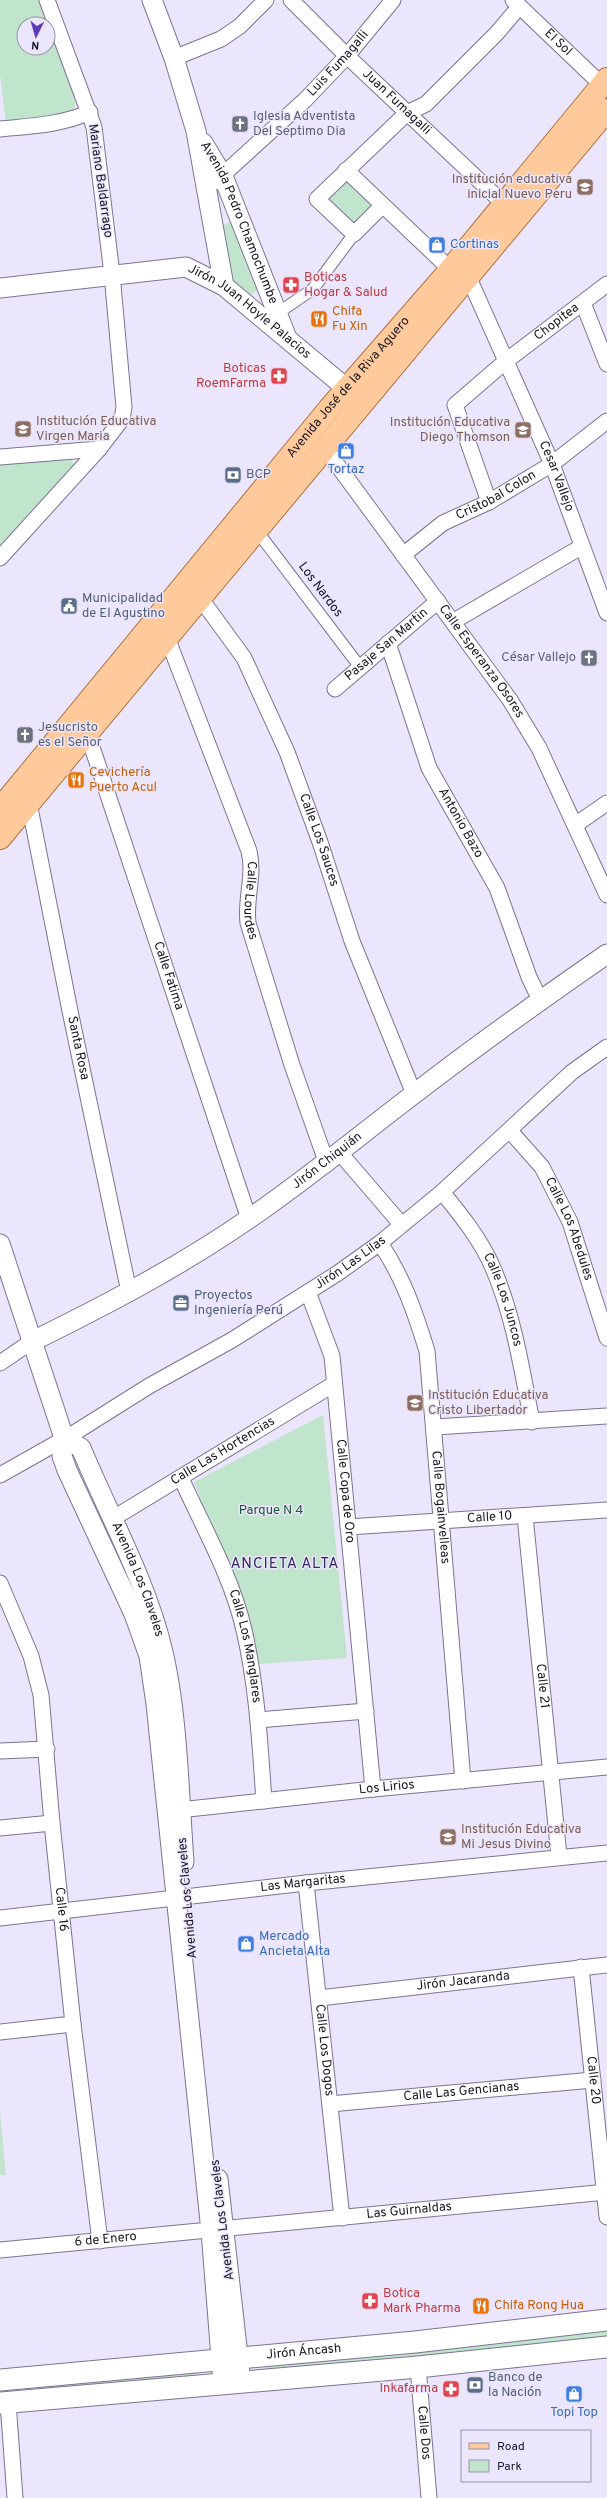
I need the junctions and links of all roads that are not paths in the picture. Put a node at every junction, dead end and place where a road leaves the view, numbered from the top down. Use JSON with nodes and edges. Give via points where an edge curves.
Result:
{"nodes":[{"id":1,"x":47,"y":0,"type":"edge"},
{"id":2,"x":152,"y":0,"type":"edge"},
{"id":3,"x":266,"y":0,"type":"edge"},
{"id":4,"x":291,"y":0,"type":"edge"},
{"id":5,"x":393,"y":0,"type":"edge"},
{"id":6,"x":516,"y":3,"type":"edge"},
{"id":7,"x":347,"y":56,"type":"junction"},
{"id":8,"x":174,"y":58,"type":"junction"},
{"id":9,"x":605,"y":82,"type":"edge"},
{"id":10,"x":607,"y":110,"type":"edge"},
{"id":11,"x":90,"y":112,"type":"junction"},
{"id":12,"x":406,"y":113,"type":"junction"},
{"id":13,"x":0,"y":128,"type":"edge"},
{"id":14,"x":196,"y":132,"type":"junction"},
{"id":15,"x":346,"y":170,"type":"junction"},
{"id":16,"x":224,"y":176,"type":"junction"},
{"id":17,"x":208,"y":188,"type":"junction"},
{"id":18,"x":503,"y":203,"type":"junction"},
{"id":19,"x":382,"y":206,"type":"junction"},
{"id":20,"x":240,"y":219,"type":"junction"},
{"id":21,"x":213,"y":224,"type":"junction"},
{"id":22,"x":354,"y":234,"type":"junction"},
{"id":23,"x":459,"y":273,"type":"junction"},
{"id":24,"x":112,"y":274,"type":"junction"},
{"id":25,"x":607,"y":284,"type":"edge"},
{"id":26,"x":224,"y":286,"type":"junction"},
{"id":27,"x":0,"y":288,"type":"edge"},
{"id":28,"x":583,"y":303,"type":"junction"},
{"id":29,"x":278,"y":313,"type":"junction"},
{"id":30,"x":287,"y":339,"type":"junction"},
{"id":31,"x":506,"y":361,"type":"junction"},
{"id":32,"x":607,"y":364,"type":"edge"},
{"id":33,"x":346,"y":388,"type":"junction"},
{"id":34,"x":363,"y":403,"type":"junction"},
{"id":35,"x":607,"y":421,"type":"edge"},
{"id":36,"x":324,"y":447,"type":"junction"},
{"id":37,"x":99,"y":449,"type":"junction"},
{"id":38,"x":0,"y":457,"type":"edge"},
{"id":39,"x":552,"y":464,"type":"junction"},
{"id":40,"x":489,"y":502,"type":"junction"},
{"id":41,"x":257,"y":531,"type":"junction"},
{"id":42,"x":581,"y":547,"type":"junction"},
{"id":43,"x":403,"y":555,"type":"junction"},
{"id":44,"x":0,"y":558,"type":"edge"},
{"id":45,"x":201,"y":598,"type":"junction"},
{"id":46,"x":438,"y":601,"type":"junction"},
{"id":47,"x":607,"y":614,"type":"edge"},
{"id":48,"x":454,"y":621,"type":"junction"},
{"id":49,"x":168,"y":640,"type":"junction"},
{"id":50,"x":388,"y":643,"type":"junction"},
{"id":51,"x":360,"y":667,"type":"junction"},
{"id":52,"x":335,"y":689,"type":"dead end"},
{"id":53,"x":87,"y":732,"type":"junction"},
{"id":54,"x":29,"y":803,"type":"junction"},
{"id":55,"x":607,"y":803,"type":"edge"},
{"id":56,"x":0,"y":809,"type":"edge"},
{"id":57,"x":575,"y":825,"type":"junction"},
{"id":58,"x":0,"y":838,"type":"edge"},
{"id":59,"x":607,"y":895,"type":"edge"},
{"id":60,"x":607,"y":954,"type":"edge"},
{"id":61,"x":540,"y":1000,"type":"junction"},
{"id":62,"x":607,"y":1047,"type":"edge"},
{"id":63,"x":414,"y":1094,"type":"junction"},
{"id":64,"x":510,"y":1131,"type":"junction"},
{"id":65,"x":333,"y":1159,"type":"junction"},
{"id":66,"x":442,"y":1192,"type":"junction"},
{"id":67,"x":248,"y":1219,"type":"junction"},
{"id":68,"x":401,"y":1224,"type":"junction"},
{"id":69,"x":380,"y":1243,"type":"junction"},
{"id":70,"x":0,"y":1244,"type":"edge"},
{"id":71,"x":129,"y":1292,"type":"junction"},
{"id":72,"x":308,"y":1292,"type":"junction"},
{"id":73,"x":607,"y":1338,"type":"edge"},
{"id":74,"x":31,"y":1342,"type":"junction"},
{"id":75,"x":0,"y":1363,"type":"edge"},
{"id":76,"x":334,"y":1384,"type":"junction"},
{"id":77,"x":607,"y":1416,"type":"edge"},
{"id":78,"x":532,"y":1422,"type":"junction"},
{"id":79,"x":435,"y":1427,"type":"junction"},
{"id":80,"x":64,"y":1438,"type":"junction"},
{"id":81,"x":0,"y":1475,"type":"edge"},
{"id":82,"x":181,"y":1478,"type":"junction"},
{"id":83,"x":607,"y":1510,"type":"edge"},
{"id":84,"x":525,"y":1516,"type":"junction"},
{"id":85,"x":112,"y":1519,"type":"junction"},
{"id":86,"x":440,"y":1520,"type":"junction"},
{"id":87,"x":348,"y":1527,"type":"junction"},
{"id":88,"x":0,"y":1586,"type":"edge"},
{"id":89,"x":366,"y":1710,"type":"junction"},
{"id":90,"x":258,"y":1720,"type":"junction"},
{"id":91,"x":47,"y":1749,"type":"junction"},
{"id":92,"x":0,"y":1751,"type":"edge"},
{"id":93,"x":607,"y":1768,"type":"edge"},
{"id":94,"x":551,"y":1774,"type":"junction"},
{"id":95,"x":463,"y":1782,"type":"junction"},
{"id":96,"x":373,"y":1789,"type":"junction"},
{"id":97,"x":264,"y":1801,"type":"junction"},
{"id":98,"x":173,"y":1811,"type":"junction"},
{"id":99,"x":52,"y":1823,"type":"junction"},
{"id":100,"x":0,"y":1828,"type":"edge"},
{"id":101,"x":607,"y":1853,"type":"edge"},
{"id":102,"x":559,"y":1856,"type":"junction"},
{"id":103,"x":306,"y":1883,"type":"junction"},
{"id":104,"x":181,"y":1898,"type":"junction"},
{"id":105,"x":62,"y":1912,"type":"junction"},
{"id":106,"x":0,"y":1918,"type":"edge"},
{"id":107,"x":607,"y":1965,"type":"edge"},
{"id":108,"x":581,"y":1967,"type":"junction"},
{"id":109,"x":319,"y":1998,"type":"junction"},
{"id":110,"x":73,"y":2024,"type":"junction"},
{"id":111,"x":0,"y":2032,"type":"edge"},
{"id":112,"x":593,"y":2080,"type":"junction"},
{"id":113,"x":330,"y":2104,"type":"junction"},
{"id":114,"x":606,"y":2192,"type":"edge"},
{"id":115,"x":342,"y":2218,"type":"junction"},
{"id":116,"x":607,"y":2218,"type":"edge"},
{"id":117,"x":217,"y":2230,"type":"junction"},
{"id":118,"x":100,"y":2241,"type":"junction"},
{"id":119,"x":0,"y":2250,"type":"edge"},
{"id":120,"x":607,"y":2320,"type":"edge"},
{"id":121,"x":607,"y":2347,"type":"edge"},
{"id":122,"x":230,"y":2358,"type":"junction"},
{"id":123,"x":418,"y":2367,"type":"junction"},
{"id":124,"x":0,"y":2380,"type":"edge"},
{"id":125,"x":232,"y":2382,"type":"junction"},
{"id":126,"x":4,"y":2402,"type":"edge"},
{"id":127,"x":15,"y":2498,"type":"edge"},
{"id":128,"x":429,"y":2498,"type":"edge"}],
"edges":[{"from":1,"to":11,"type":"street","name":"Mariano Baldarrago"},
{"from":2,"to":8,"type":"street","name":"Avenida Pedro Chamochumbe"},
{"from":3,"to":8,"type":"street","via":[[240,26],[221,39]]},
{"from":4,"to":7,"type":"street","name":"Juan Fumagalli"},
{"from":5,"to":7,"type":"street","name":"Luis Fumagalli"},
{"from":6,"to":9,"type":"street","name":"El Sol"},
{"from":6,"to":12,"type":"street","via":[[497,33],[426,104]]},
{"from":7,"to":12,"type":"street","name":"Juan Fumagalli"},
{"from":7,"to":16,"type":"street","name":"Luis Fumagalli"},
{"from":8,"to":14,"type":"street","name":"Avenida Pedro Chamochumbe"},
{"from":9,"to":18,"type":"main road","name":"Avenida José de la Riva Aguero"},
{"from":10,"to":23,"type":"main road","name":"Avenida José de la Riva Aguero"},
{"from":11,"to":13,"type":"street","via":[[52,124]]},
{"from":11,"to":24,"type":"street","name":"Mariano Baldarrago"},
{"from":12,"to":15,"type":"street"},
{"from":12,"to":18,"type":"street","name":"Juan Fumagalli"},
{"from":14,"to":16,"type":"street","name":"Avenida Pedro Chamochumbe"},
{"from":14,"to":17,"type":"street","name":"Avenida Pedro Chamochumbe"},
{"from":15,"to":19,"type":"street"},
{"from":15,"to":22,"type":"street","via":[[317,198]]},
{"from":16,"to":17,"type":"street","name":"Luis Fumagalli"},
{"from":16,"to":20,"type":"street","name":"Avenida Pedro Chamochumbe"},
{"from":17,"to":21,"type":"street","name":"Avenida Pedro Chamochumbe"},
{"from":18,"to":23,"type":"main road","name":"Avenida José de la Riva Aguero"},
{"from":19,"to":22,"type":"street"},
{"from":19,"to":23,"type":"street"},
{"from":20,"to":21,"type":"street","via":[[224,216],[216,219]]},
{"from":20,"to":29,"type":"street","name":"Avenida Pedro Chamochumbe"},
{"from":21,"to":26,"type":"street","name":"Avenida Pedro Chamochumbe"},
{"from":22,"to":29,"type":"street","via":[[314,289]]},
{"from":23,"to":31,"type":"street","name":"Cesar Vallejo"},
{"from":23,"to":33,"type":"main road","name":"Avenida José de la Riva Aguero"},
{"from":23,"to":34,"type":"main road","name":"Avenida José de la Riva Aguero"},
{"from":24,"to":26,"type":"street","name":"Jirón Juan Hoyle Palacios","via":[[186,267]]},
{"from":24,"to":27,"type":"street","name":"Jirón Juan Hoyle Palacios"},
{"from":24,"to":37,"type":"street","name":"Mariano Baldarrago","via":[[124,407],[122,419]]},
{"from":25,"to":28,"type":"street","name":"Chopitea"},
{"from":26,"to":30,"type":"street","name":"Jirón Juan Hoyle Palacios"},
{"from":28,"to":31,"type":"street","name":"Chopitea"},
{"from":28,"to":32,"type":"street"},
{"from":29,"to":30,"type":"street","name":"Avenida Pedro Chamochumbe"},
{"from":30,"to":33,"type":"street","name":"Jirón Juan Hoyle Palacios"},
{"from":31,"to":39,"type":"street","name":"Cesar Vallejo"},
{"from":31,"to":40,"type":"street","name":"Chopitea","via":[[455,405]]},
{"from":33,"to":34,"type":"street","name":"Jirón Juan Hoyle Palacios"},
{"from":33,"to":56,"type":"main road","name":"Avenida José de la Riva Aguero"},
{"from":34,"to":36,"type":"main road","name":"Avenida José de la Riva Aguero"},
{"from":35,"to":39,"type":"street","name":"Cristobal Colon"},
{"from":36,"to":41,"type":"main road","name":"Avenida José de la Riva Aguero"},
{"from":36,"to":43,"type":"street","name":"Calle Esperanza Osores"},
{"from":37,"to":38,"type":"street"},
{"from":37,"to":44,"type":"street","name":"Mariano Baldarrago"},
{"from":39,"to":40,"type":"street","name":"Cristobal Colon"},
{"from":39,"to":42,"type":"street","name":"Cesar Vallejo"},
{"from":40,"to":43,"type":"street","name":"Cristobal Colon","via":[[442,523]]},
{"from":41,"to":45,"type":"main road","name":"Avenida José de la Riva Aguero"},
{"from":41,"to":51,"type":"street","name":"Los Nardos"},
{"from":42,"to":47,"type":"street","name":"Cesar Vallejo"},
{"from":42,"to":48,"type":"street"},
{"from":43,"to":46,"type":"street","name":"Calle Esperanza Osores"},
{"from":45,"to":49,"type":"main road","name":"Avenida José de la Riva Aguero"},
{"from":45,"to":63,"type":"street","name":"Calle Los Sauces","via":[[244,658],[287,752],[312,818],[352,940]]},
{"from":46,"to":48,"type":"street","name":"Calle Esperanza Osores"},
{"from":46,"to":50,"type":"street","name":"Pasaje San Martin"},
{"from":48,"to":57,"type":"street","name":"Calle Esperanza Osores","via":[[510,700],[539,748]]},
{"from":49,"to":53,"type":"main road","name":"Avenida José de la Riva Aguero"},
{"from":49,"to":65,"type":"street","name":"Calle Lourdes","via":[[249,851],[252,870],[246,900],[248,923],[292,1065]]},
{"from":50,"to":51,"type":"street","name":"Pasaje San Martin"},
{"from":50,"to":61,"type":"street","name":"Antonio Bazo","via":[[429,768],[497,888],[529,977]]},
{"from":51,"to":52,"type":"street","name":"Pasaje San Martin"},
{"from":53,"to":54,"type":"main road","name":"Avenida José de la Riva Aguero"},
{"from":53,"to":67,"type":"street","name":"Calle Fatima"},
{"from":54,"to":58,"type":"main road","name":"Avenida José de la Riva Aguero"},
{"from":54,"to":71,"type":"street","name":"Santa Rosa"},
{"from":55,"to":57,"type":"street"},
{"from":57,"to":59,"type":"street","name":"Calle Esperanza Osores"},
{"from":60,"to":61,"type":"street","name":"Jirón Chiquián"},
{"from":61,"to":63,"type":"street","name":"Jirón Chiquián"},
{"from":62,"to":64,"type":"street","name":"Jirón Las Lilas","via":[[572,1072]]},
{"from":63,"to":65,"type":"street","name":"Jirón Chiquián"},
{"from":64,"to":66,"type":"street","name":"Jirón Las Lilas"},
{"from":64,"to":73,"type":"street","name":"Calle Los Abedules","via":[[542,1167],[570,1222]]},
{"from":65,"to":67,"type":"street","name":"Jirón Chiquián"},
{"from":65,"to":68,"type":"street","name":"Calle Lourdes"},
{"from":66,"to":68,"type":"street","name":"Jirón Las Lilas"},
{"from":66,"to":78,"type":"street","name":"Calle Los Juncos","via":[[467,1222],[493,1268],[516,1341]]},
{"from":67,"to":71,"type":"street","name":"Jirón Chiquián"},
{"from":68,"to":69,"type":"street","name":"Jirón Las Lilas"},
{"from":69,"to":72,"type":"street","name":"Jirón Las Lilas"},
{"from":69,"to":79,"type":"street","name":"Calle Bogainvelleas","via":[[396,1267],[415,1311],[427,1351]]},
{"from":70,"to":74,"type":"street","name":"Avenida Los Claveles"},
{"from":71,"to":74,"type":"street","name":"Jirón Chiquián"},
{"from":72,"to":76,"type":"street","name":"Calle Copa de Oro","via":[[332,1356]]},
{"from":72,"to":80,"type":"street","name":"Jirón Las Lilas","via":[[232,1340],[149,1386]]},
{"from":74,"to":75,"type":"street"},
{"from":74,"to":80,"type":"street","name":"Avenida Los Claveles"},
{"from":76,"to":82,"type":"street","name":"Calle Las Hortencias"},
{"from":76,"to":87,"type":"street","name":"Calle Copa de Oro"},
{"from":77,"to":78,"type":"street"},
{"from":78,"to":79,"type":"street"},
{"from":79,"to":86,"type":"street","name":"Calle Bogainvelleas"},
{"from":80,"to":81,"type":"street","name":"Jirón Las Lilas"},
{"from":80,"to":85,"type":"street","name":"Avenida Los Claveles","via":[[81,1448]]},
{"from":80,"to":98,"type":"street","name":"Avenida Los Claveles","via":[[62,1456],[67,1470],[134,1614],[149,1656]]},
{"from":82,"to":85,"type":"street","name":"Calle Las Hortencias"},
{"from":82,"to":90,"type":"street","name":"Calle Los Manglares","via":[[233,1593],[244,1629]]},
{"from":83,"to":84,"type":"street","name":"Calle 10"},
{"from":84,"to":86,"type":"street","name":"Calle 10"},
{"from":84,"to":94,"type":"street","name":"Calle 21"},
{"from":85,"to":98,"type":"street","name":"Avenida Los Claveles","via":[[149,1605],[162,1647],[169,1684]]},
{"from":86,"to":87,"type":"street","name":"Calle 10"},
{"from":86,"to":95,"type":"street","name":"Calle Bogainvelleas"},
{"from":87,"to":89,"type":"street","name":"Calle Copa de Oro"},
{"from":88,"to":91,"type":"street","name":"Calle 16","via":[[31,1656],[41,1695]]},
{"from":89,"to":90,"type":"street"},
{"from":89,"to":96,"type":"street","name":"Calle Copa de Oro"},
{"from":90,"to":97,"type":"street","name":"Calle Los Manglares"},
{"from":91,"to":92,"type":"street"},
{"from":91,"to":99,"type":"street","name":"Calle 16"},
{"from":93,"to":94,"type":"street","name":"Los Lirios"},
{"from":94,"to":95,"type":"street","name":"Los Lirios"},
{"from":94,"to":102,"type":"street","name":"Calle 21"},
{"from":95,"to":96,"type":"street","name":"Los Lirios"},
{"from":96,"to":97,"type":"street","name":"Los Lirios"},
{"from":97,"to":98,"type":"street","name":"Los Lirios"},
{"from":98,"to":104,"type":"street","name":"Avenida Los Claveles"},
{"from":99,"to":100,"type":"street"},
{"from":99,"to":105,"type":"street","name":"Calle 16"},
{"from":101,"to":102,"type":"street","name":"Las Margaritas"},
{"from":102,"to":103,"type":"street","name":"Las Margaritas"},
{"from":103,"to":104,"type":"street","name":"Las Margaritas"},
{"from":103,"to":109,"type":"street","name":"Calle Los Dogos"},
{"from":104,"to":105,"type":"street","name":"Las Margaritas"},
{"from":104,"to":117,"type":"street","name":"Avenida Los Claveles"},
{"from":105,"to":106,"type":"street","name":"Las Margaritas"},
{"from":105,"to":110,"type":"street","name":"Calle 16"},
{"from":107,"to":108,"type":"street","name":"Jirón Jacaranda"},
{"from":108,"to":109,"type":"street","name":"Jirón Jacaranda"},
{"from":108,"to":112,"type":"street","name":"Calle 20"},
{"from":109,"to":113,"type":"street","name":"Calle Los Dogos"},
{"from":110,"to":111,"type":"street"},
{"from":110,"to":118,"type":"street","name":"Calle 16"},
{"from":112,"to":113,"type":"street","name":"Calle Las Gencianas"},
{"from":112,"to":114,"type":"street","name":"Calle 20"},
{"from":113,"to":115,"type":"street","name":"Calle Los Dogos"},
{"from":114,"to":115,"type":"street","name":"Las Guirnaldas"},
{"from":114,"to":116,"type":"street","name":"Calle 20"},
{"from":115,"to":117,"type":"street","name":"Las Guirnaldas"},
{"from":117,"to":118,"type":"street","name":"6 de Enero"},
{"from":117,"to":122,"type":"street","name":"Avenida Los Claveles"},
{"from":118,"to":119,"type":"street","name":"6 de Enero"},
{"from":120,"to":122,"type":"main road","name":"Jirón Áncash","via":[[416,2342]]},
{"from":121,"to":123,"type":"main road","name":"Jirón Áncash"},
{"from":122,"to":124,"type":"main road","name":"Jirón Áncash"},
{"from":122,"to":125,"type":"street","name":"Avenida Los Claveles"},
{"from":123,"to":125,"type":"main road","name":"Jirón Áncash"},
{"from":123,"to":128,"type":"street","name":"Calle Dos"},
{"from":125,"to":126,"type":"main road","name":"Jirón Áncash"},
{"from":126,"to":127,"type":"street"}]}
